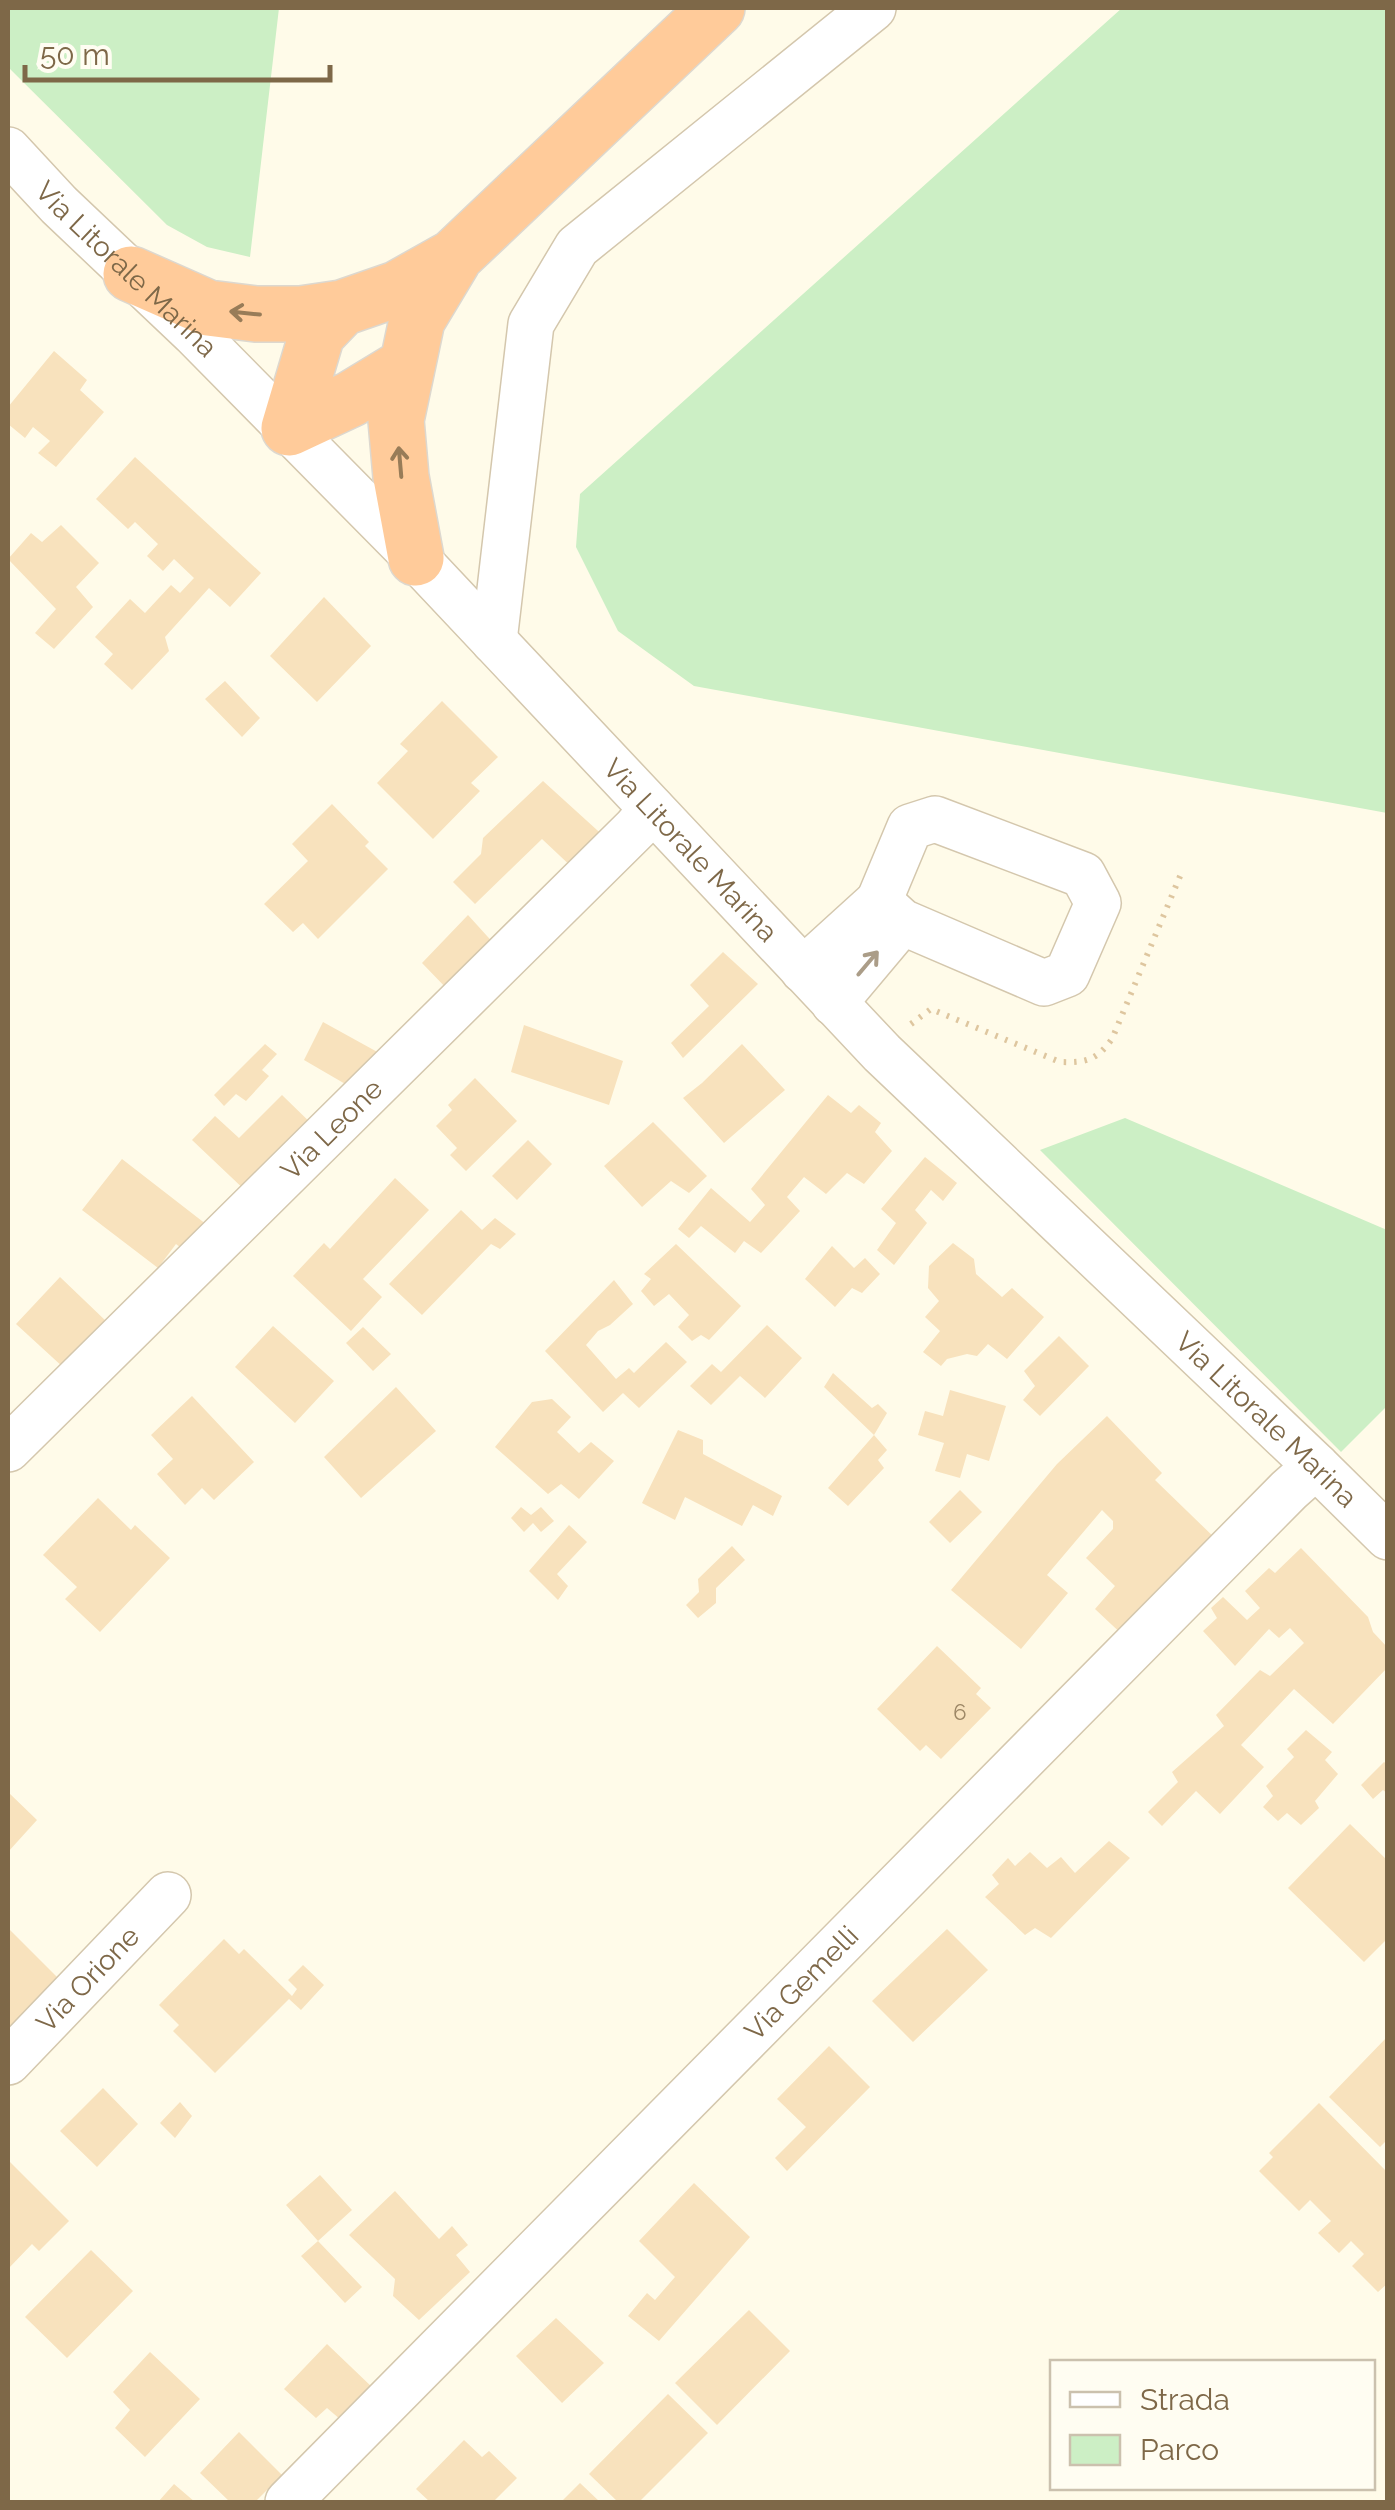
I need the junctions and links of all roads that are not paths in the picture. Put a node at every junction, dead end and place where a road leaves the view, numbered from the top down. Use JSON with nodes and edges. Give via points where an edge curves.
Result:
{"nodes":[{"id":1,"x":717,"y":8,"type":"edge"},
{"id":2,"x":873,"y":8,"type":"edge"},
{"id":3,"x":8,"y":150,"type":"edge"},
{"id":4,"x":454,"y":258,"type":"junction"},
{"id":5,"x":131,"y":274,"type":"junction"},
{"id":6,"x":342,"y":308,"type":"junction"},
{"id":7,"x":407,"y":365,"type":"junction"},
{"id":8,"x":288,"y":428,"type":"junction"},
{"id":9,"x":416,"y":558,"type":"junction"},
{"id":10,"x":494,"y":641,"type":"junction"},
{"id":11,"x":652,"y":809,"type":"junction"},
{"id":12,"x":804,"y":970,"type":"junction"},
{"id":13,"x":834,"y":1002,"type":"junction"},
{"id":14,"x":8,"y":1448,"type":"edge"},
{"id":15,"x":1316,"y":1466,"type":"junction"},
{"id":16,"x":1388,"y":1538,"type":"edge"},
{"id":17,"x":168,"y":1894,"type":"dead end"},
{"id":18,"x":8,"y":2062,"type":"edge"},
{"id":19,"x":288,"y":2502,"type":"edge"}],
"edges":[{"from":1,"to":4,"type":"highway"},
{"from":2,"to":10,"type":"street","via":[[577,246],[531,324]]},
{"from":3,"to":5,"type":"street","name":"Via Litorale Marina"},
{"from":4,"to":6,"type":"highway","via":[[397,290]]},
{"from":4,"to":7,"type":"highway","via":[[417,320]]},
{"from":6,"to":5,"type":"highway","one_way":true,"via":[[301,314],[208,308]]},
{"from":5,"to":8,"type":"street","name":"Via Litorale Marina"},
{"from":6,"to":8,"type":"highway","via":[[316,334]]},
{"from":7,"to":8,"type":"highway"},
{"from":9,"to":7,"type":"highway","one_way":true,"via":[[396,420]]},
{"from":8,"to":9,"type":"street","name":"Via Litorale Marina"},
{"from":9,"to":10,"type":"street","name":"Via Litorale Marina"},
{"from":10,"to":11,"type":"street","name":"Via Litorale Marina"},
{"from":11,"to":12,"type":"street","name":"Via Litorale Marina"},
{"from":11,"to":14,"type":"street","name":"Via Leone"},
{"from":12,"to":13,"type":"street","name":"Via Litorale Marina"},
{"from":13,"to":12,"type":"street","one_way":true,"via":[[890,912]]},
{"from":13,"to":15,"type":"street","name":"Via Litorale Marina"},
{"from":15,"to":16,"type":"street","name":"Via Litorale Marina"},
{"from":15,"to":19,"type":"street","name":"Via Gemelli"},
{"from":17,"to":18,"type":"street","name":"Via Orione"}]}
